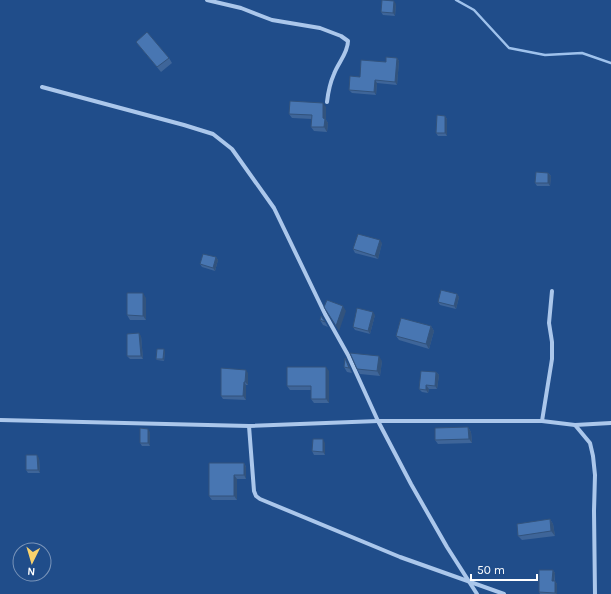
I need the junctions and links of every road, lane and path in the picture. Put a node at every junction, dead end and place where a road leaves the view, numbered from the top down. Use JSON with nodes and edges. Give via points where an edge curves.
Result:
{"nodes":[{"id":1,"x":207,"y":0,"type":"edge"},
{"id":2,"x":42,"y":87,"type":"dead end"},
{"id":3,"x":327,"y":102,"type":"dead end"},
{"id":4,"x":552,"y":291,"type":"dead end"},
{"id":5,"x":0,"y":420,"type":"edge"},
{"id":6,"x":542,"y":421,"type":"junction"},
{"id":7,"x":378,"y":422,"type":"junction"},
{"id":8,"x":611,"y":423,"type":"edge"},
{"id":9,"x":575,"y":425,"type":"junction"},
{"id":10,"x":249,"y":426,"type":"junction"},
{"id":11,"x":469,"y":582,"type":"junction"},
{"id":12,"x":477,"y":594,"type":"edge"},
{"id":13,"x":504,"y":594,"type":"edge"},
{"id":14,"x":595,"y":594,"type":"edge"}],
"edges":[{"from":1,"to":3,"type":"street","via":[[241,8],[272,20],[320,28],[348,41],[348,47],[334,73]]},
{"from":2,"to":7,"type":"street","via":[[213,134],[232,149],[274,208],[325,314],[348,355]]},
{"from":4,"to":6,"type":"street","via":[[549,322],[552,358]]},
{"from":5,"to":10,"type":"street"},
{"from":6,"to":7,"type":"street"},
{"from":6,"to":9,"type":"street"},
{"from":7,"to":10,"type":"street"},
{"from":7,"to":11,"type":"street"},
{"from":8,"to":9,"type":"street"},
{"from":9,"to":14,"type":"street","via":[[590,443],[596,475]]},
{"from":10,"to":11,"type":"street","via":[[254,491],[260,499]]},
{"from":11,"to":12,"type":"street"},
{"from":11,"to":13,"type":"street"}]}
